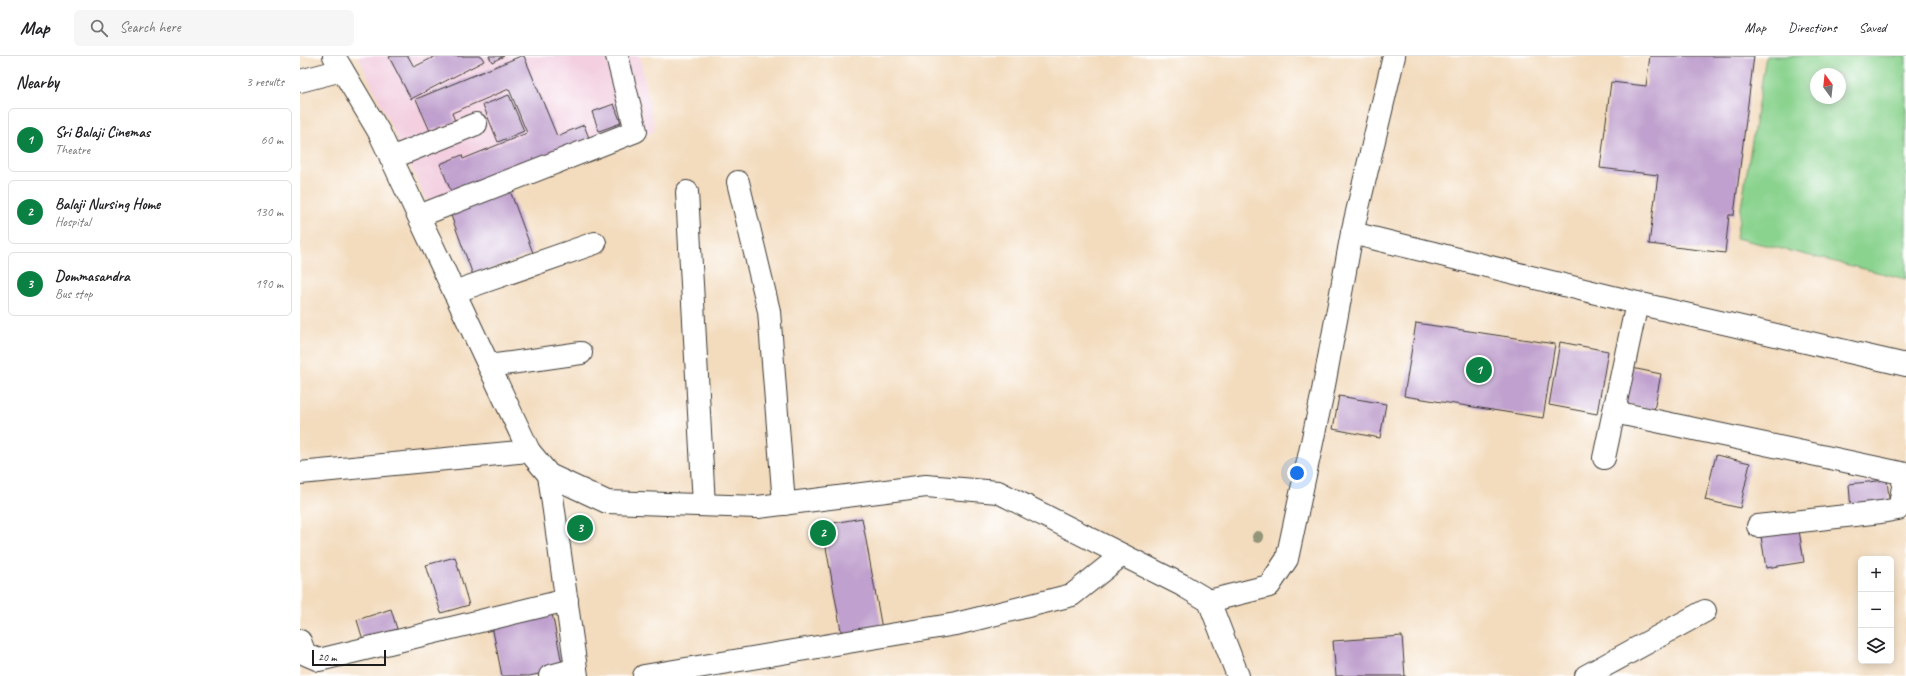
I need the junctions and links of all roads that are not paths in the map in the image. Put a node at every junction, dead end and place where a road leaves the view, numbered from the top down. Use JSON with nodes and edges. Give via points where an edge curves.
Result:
{"nodes":[{"id":1,"x":617,"y":56,"type":"edge"},
{"id":2,"x":1394,"y":56,"type":"edge"},
{"id":3,"x":338,"y":63,"type":"edge"},
{"id":4,"x":300,"y":80,"type":"edge"},
{"id":5,"x":476,"y":124,"type":"dead end"},
{"id":6,"x":391,"y":158,"type":"junction"},
{"id":7,"x":738,"y":182,"type":"dead end"},
{"id":8,"x":687,"y":192,"type":"dead end"},
{"id":9,"x":419,"y":216,"type":"junction"},
{"id":10,"x":1352,"y":233,"type":"junction"},
{"id":11,"x":595,"y":243,"type":"dead end"},
{"id":12,"x":454,"y":292,"type":"junction"},
{"id":13,"x":1637,"y":303,"type":"junction"},
{"id":14,"x":581,"y":353,"type":"dead end"},
{"id":15,"x":1906,"y":365,"type":"edge"},
{"id":16,"x":489,"y":366,"type":"junction"},
{"id":17,"x":1614,"y":412,"type":"junction"},
{"id":18,"x":529,"y":451,"type":"junction"},
{"id":19,"x":1604,"y":458,"type":"dead end"},
{"id":20,"x":300,"y":473,"type":"edge"},
{"id":21,"x":1905,"y":474,"type":"edge"},
{"id":22,"x":549,"y":475,"type":"junction"},
{"id":23,"x":784,"y":504,"type":"junction"},
{"id":24,"x":704,"y":505,"type":"junction"},
{"id":25,"x":1758,"y":526,"type":"dead end"},
{"id":26,"x":1122,"y":555,"type":"junction"},
{"id":27,"x":567,"y":600,"type":"junction"},
{"id":28,"x":1209,"y":601,"type":"junction"},
{"id":29,"x":1705,"y":611,"type":"dead end"},
{"id":30,"x":300,"y":641,"type":"edge"},
{"id":31,"x":577,"y":672,"type":"edge"},
{"id":32,"x":550,"y":676,"type":"edge"},
{"id":33,"x":644,"y":676,"type":"edge"},
{"id":34,"x":1238,"y":676,"type":"edge"},
{"id":35,"x":1586,"y":676,"type":"edge"}],
"edges":[{"from":1,"to":9,"type":"street","via":[[636,131]]},
{"from":2,"to":10,"type":"street"},
{"from":3,"to":4,"type":"street"},
{"from":3,"to":6,"type":"street","via":[[379,132]]},
{"from":5,"to":6,"type":"street"},
{"from":6,"to":9,"type":"street"},
{"from":7,"to":23,"type":"street","via":[[769,312]]},
{"from":8,"to":24,"type":"street"},
{"from":9,"to":12,"type":"street"},
{"from":10,"to":13,"type":"street"},
{"from":10,"to":28,"type":"street","via":[[1322,396],[1287,559],[1269,586]]},
{"from":11,"to":12,"type":"street"},
{"from":12,"to":16,"type":"street"},
{"from":13,"to":15,"type":"street"},
{"from":13,"to":17,"type":"street"},
{"from":14,"to":16,"type":"street"},
{"from":16,"to":18,"type":"street"},
{"from":17,"to":19,"type":"street"},
{"from":17,"to":21,"type":"street"},
{"from":18,"to":20,"type":"street"},
{"from":18,"to":22,"type":"street"},
{"from":21,"to":25,"type":"street","via":[[1898,509]]},
{"from":22,"to":24,"type":"street","via":[[608,502]]},
{"from":22,"to":27,"type":"street"},
{"from":23,"to":24,"type":"street","via":[[758,507]]},
{"from":23,"to":26,"type":"street","via":[[926,486],[998,492]]},
{"from":26,"to":28,"type":"street"},
{"from":26,"to":33,"type":"street","via":[[1072,595],[956,624]]},
{"from":27,"to":30,"type":"street","via":[[319,660],[305,654]]},
{"from":27,"to":31,"type":"street"},
{"from":28,"to":34,"type":"street"},
{"from":29,"to":35,"type":"street"},
{"from":31,"to":32,"type":"street"}]}
